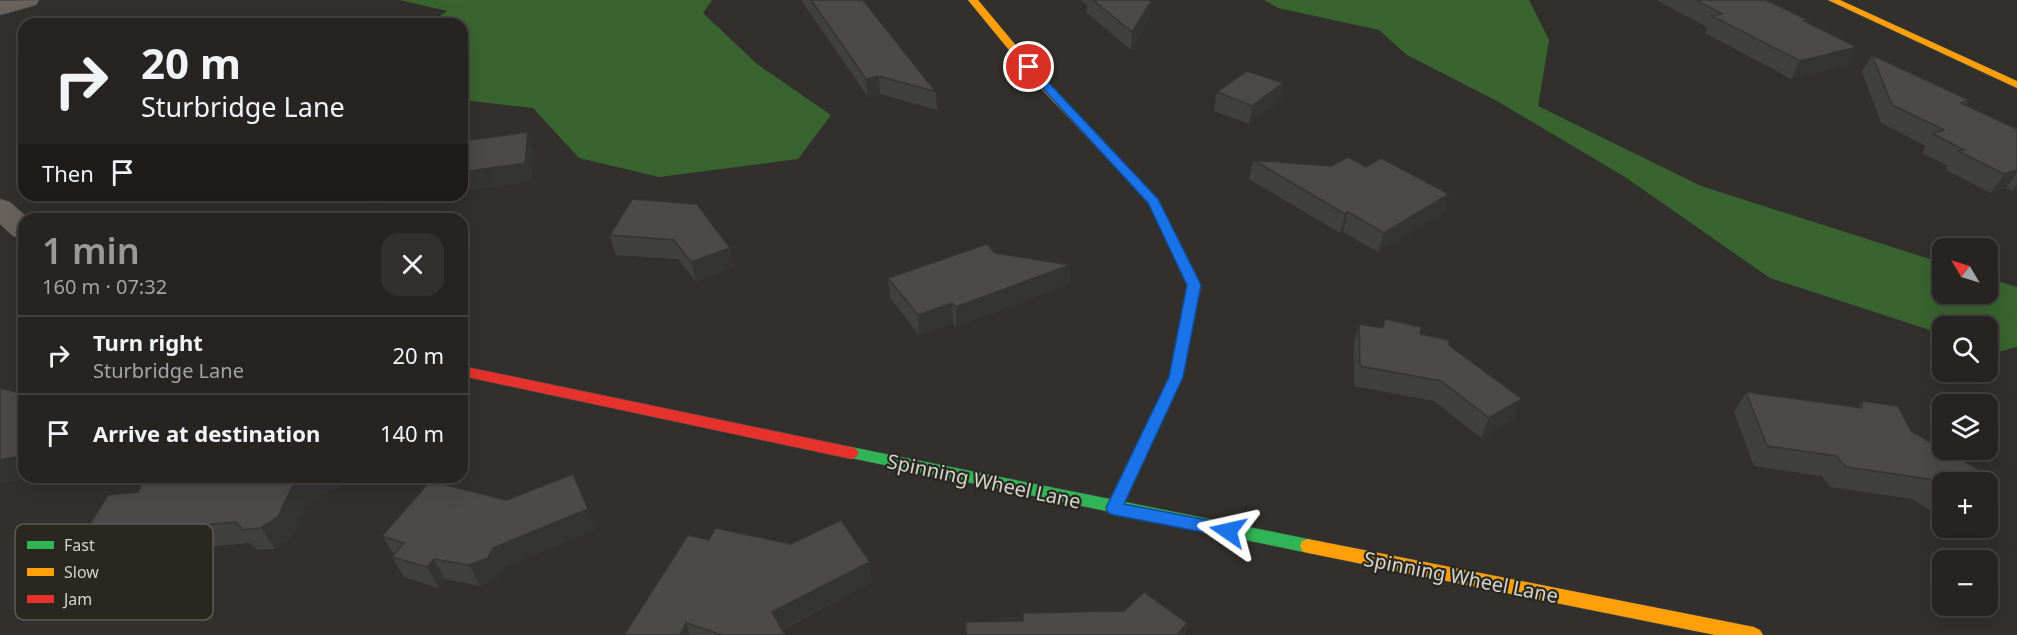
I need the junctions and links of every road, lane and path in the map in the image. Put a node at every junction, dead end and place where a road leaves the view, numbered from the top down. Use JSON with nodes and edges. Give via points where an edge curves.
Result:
{"nodes":[{"id":1,"x":28,"y":0,"type":"edge"},
{"id":2,"x":973,"y":0,"type":"edge"},
{"id":3,"x":1833,"y":0,"type":"edge"},
{"id":4,"x":0,"y":8,"type":"edge"},
{"id":5,"x":2017,"y":85,"type":"edge"},
{"id":6,"x":0,"y":208,"type":"edge"},
{"id":7,"x":18,"y":224,"type":"edge"},
{"id":8,"x":468,"y":372,"type":"edge"},
{"id":9,"x":1114,"y":508,"type":"junction"},
{"id":10,"x":1754,"y":635,"type":"edge"}],
"edges":[{"from":1,"to":4,"type":"street"},
{"from":2,"to":9,"type":"street","via":[[1040,81],[1154,202],[1194,285],[1176,377]]},
{"from":3,"to":5,"type":"street"},
{"from":6,"to":7,"type":"street"},
{"from":8,"to":9,"type":"street","name":"Spinning Wheel Lane"},
{"from":9,"to":10,"type":"street","name":"Spinning Wheel Lane"}]}
